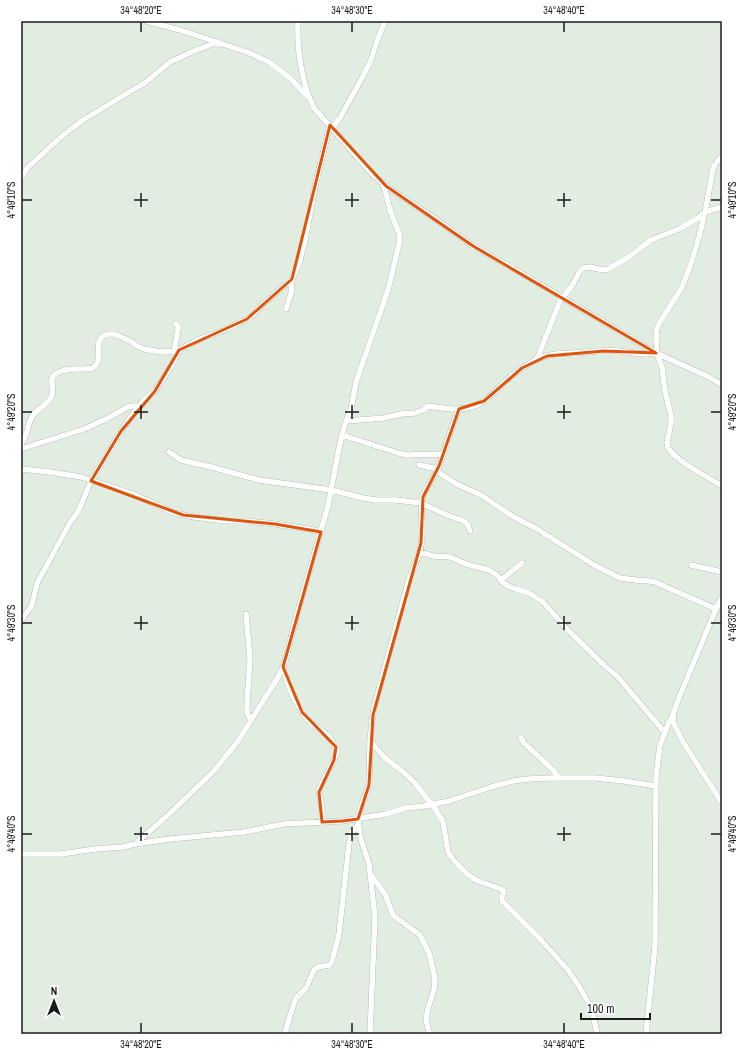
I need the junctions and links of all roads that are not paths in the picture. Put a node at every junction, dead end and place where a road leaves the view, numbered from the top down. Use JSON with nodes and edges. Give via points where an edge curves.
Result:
{"nodes":[{"id":1,"x":146,"y":21,"type":"edge"},
{"id":2,"x":298,"y":21,"type":"edge"},
{"id":3,"x":385,"y":21,"type":"edge"},
{"id":4,"x":218,"y":42,"type":"junction"},
{"id":5,"x":310,"y":99,"type":"junction"},
{"id":6,"x":331,"y":127,"type":"junction"},
{"id":7,"x":722,"y":156,"type":"edge"},
{"id":8,"x":21,"y":178,"type":"edge"},
{"id":9,"x":383,"y":183,"type":"junction"},
{"id":10,"x":722,"y":207,"type":"edge"},
{"id":11,"x":705,"y":212,"type":"junction"},
{"id":12,"x":292,"y":279,"type":"junction"},
{"id":13,"x":560,"y":297,"type":"junction"},
{"id":14,"x":286,"y":309,"type":"dead end"},
{"id":15,"x":176,"y":324,"type":"dead end"},
{"id":16,"x":177,"y":351,"type":"junction"},
{"id":17,"x":656,"y":353,"type":"junction"},
{"id":18,"x":537,"y":359,"type":"junction"},
{"id":19,"x":722,"y":385,"type":"edge"},
{"id":20,"x":140,"y":406,"type":"junction"},
{"id":21,"x":459,"y":409,"type":"junction"},
{"id":22,"x":347,"y":421,"type":"junction"},
{"id":23,"x":342,"y":435,"type":"junction"},
{"id":24,"x":21,"y":444,"type":"edge"},
{"id":25,"x":21,"y":449,"type":"edge"},
{"id":26,"x":170,"y":452,"type":"dead end"},
{"id":27,"x":443,"y":454,"type":"junction"},
{"id":28,"x":419,"y":465,"type":"dead end"},
{"id":29,"x":21,"y":469,"type":"edge"},
{"id":30,"x":437,"y":470,"type":"junction"},
{"id":31,"x":90,"y":481,"type":"junction"},
{"id":32,"x":722,"y":486,"type":"edge"},
{"id":33,"x":331,"y":490,"type":"junction"},
{"id":34,"x":421,"y":503,"type":"junction"},
{"id":35,"x":470,"y":531,"type":"dead end"},
{"id":36,"x":321,"y":532,"type":"junction"},
{"id":37,"x":419,"y":552,"type":"junction"},
{"id":38,"x":522,"y":563,"type":"dead end"},
{"id":39,"x":692,"y":565,"type":"dead end"},
{"id":40,"x":722,"y":572,"type":"edge"},
{"id":41,"x":501,"y":580,"type":"junction"},
{"id":42,"x":722,"y":597,"type":"edge"},
{"id":43,"x":716,"y":609,"type":"junction"},
{"id":44,"x":246,"y":614,"type":"dead end"},
{"id":45,"x":21,"y":619,"type":"edge"},
{"id":46,"x":283,"y":667,"type":"junction"},
{"id":47,"x":673,"y":714,"type":"junction"},
{"id":48,"x":251,"y":720,"type":"junction"},
{"id":49,"x":665,"y":733,"type":"junction"},
{"id":50,"x":521,"y":738,"type":"dead end"},
{"id":51,"x":370,"y":741,"type":"junction"},
{"id":52,"x":559,"y":778,"type":"junction"},
{"id":53,"x":656,"y":786,"type":"junction"},
{"id":54,"x":722,"y":803,"type":"edge"},
{"id":55,"x":432,"y":805,"type":"junction"},
{"id":56,"x":322,"y":822,"type":"junction"},
{"id":57,"x":358,"y":822,"type":"junction"},
{"id":58,"x":135,"y":844,"type":"junction"},
{"id":59,"x":21,"y":854,"type":"edge"},
{"id":60,"x":371,"y":875,"type":"junction"},
{"id":61,"x":286,"y":1034,"type":"edge"},
{"id":62,"x":370,"y":1034,"type":"edge"},
{"id":63,"x":430,"y":1034,"type":"edge"},
{"id":64,"x":597,"y":1034,"type":"edge"},
{"id":65,"x":646,"y":1034,"type":"edge"}],
"edges":[{"from":1,"to":4,"type":"street"},
{"from":2,"to":5,"type":"street","via":[[301,68]]},
{"from":3,"to":6,"type":"street","via":[[363,76],[340,118]]},
{"from":4,"to":5,"type":"street","via":[[269,62],[291,79]]},
{"from":4,"to":8,"type":"street","via":[[170,62],[146,82],[83,120],[28,167]]},
{"from":5,"to":6,"type":"street","via":[[314,108]]},
{"from":6,"to":9,"type":"street","via":[[366,168]]},
{"from":6,"to":12,"type":"street","via":[[299,264]]},
{"from":7,"to":11,"type":"street","via":[[713,168]]},
{"from":9,"to":13,"type":"street","via":[[474,246]]},
{"from":9,"to":22,"type":"street","via":[[400,240],[388,290],[356,382]]},
{"from":10,"to":11,"type":"street"},
{"from":11,"to":13,"type":"street","via":[[679,229],[651,240],[608,269],[584,268],[564,296]]},
{"from":11,"to":17,"type":"street","via":[[686,276],[658,325]]},
{"from":12,"to":14,"type":"street"},
{"from":12,"to":16,"type":"street","via":[[247,319]]},
{"from":13,"to":17,"type":"street"},
{"from":13,"to":18,"type":"street"},
{"from":15,"to":16,"type":"street"},
{"from":16,"to":20,"type":"street","via":[[171,368],[155,391]]},
{"from":16,"to":24,"type":"street","via":[[144,349],[117,334],[103,336],[99,341],[98,362],[94,368],[65,370],[53,376],[51,398],[32,417]]},
{"from":17,"to":18,"type":"street","via":[[597,351],[554,354]]},
{"from":17,"to":19,"type":"street"},
{"from":17,"to":32,"type":"street","via":[[662,367],[671,415],[668,448],[690,467]]},
{"from":18,"to":21,"type":"street","via":[[522,368],[484,401],[475,406]]},
{"from":20,"to":25,"type":"street","via":[[128,407],[84,429]]},
{"from":20,"to":31,"type":"street"},
{"from":21,"to":22,"type":"street","via":[[428,406],[415,413]]},
{"from":21,"to":27,"type":"street"},
{"from":22,"to":23,"type":"street"},
{"from":23,"to":27,"type":"street","via":[[407,455]]},
{"from":23,"to":33,"type":"street"},
{"from":26,"to":33,"type":"street","via":[[181,460],[259,480]]},
{"from":27,"to":30,"type":"street"},
{"from":28,"to":30,"type":"street"},
{"from":29,"to":31,"type":"street","via":[[81,477]]},
{"from":30,"to":34,"type":"street","via":[[424,492]]},
{"from":30,"to":43,"type":"street","via":[[456,484],[486,498],[594,565],[620,578],[654,582]]},
{"from":31,"to":36,"type":"street","via":[[133,494],[183,515],[222,521],[275,524]]},
{"from":31,"to":45,"type":"street","via":[[76,515],[37,583],[32,605]]},
{"from":33,"to":34,"type":"street","via":[[376,500]]},
{"from":33,"to":36,"type":"street"},
{"from":34,"to":35,"type":"street","via":[[464,521]]},
{"from":34,"to":37,"type":"street","via":[[422,536]]},
{"from":36,"to":46,"type":"street"},
{"from":37,"to":41,"type":"street","via":[[450,557],[489,570]]},
{"from":37,"to":51,"type":"street","via":[[409,579],[376,702]]},
{"from":38,"to":41,"type":"street"},
{"from":39,"to":40,"type":"street"},
{"from":41,"to":49,"type":"street","via":[[508,586],[529,593],[543,602],[565,627],[618,677]]},
{"from":42,"to":43,"type":"street"},
{"from":43,"to":47,"type":"street"},
{"from":44,"to":48,"type":"street","via":[[250,658],[247,712]]},
{"from":46,"to":48,"type":"street"},
{"from":46,"to":56,"type":"street","via":[[293,697],[302,712],[330,738],[337,750],[319,789]]},
{"from":47,"to":49,"type":"street"},
{"from":47,"to":54,"type":"street","via":[[674,724],[683,742]]},
{"from":48,"to":58,"type":"street","via":[[238,742],[214,771]]},
{"from":49,"to":53,"type":"street","via":[[660,745]]},
{"from":50,"to":52,"type":"street"},
{"from":51,"to":55,"type":"street","via":[[384,757],[415,783]]},
{"from":51,"to":57,"type":"street","via":[[369,785]]},
{"from":52,"to":53,"type":"street","via":[[610,779]]},
{"from":52,"to":55,"type":"street","via":[[513,782]]},
{"from":53,"to":65,"type":"street","via":[[655,932]]},
{"from":55,"to":57,"type":"street","via":[[406,808]]},
{"from":55,"to":64,"type":"street","via":[[443,822],[448,852],[455,862],[476,880],[504,891],[502,901],[572,976],[592,1009]]},
{"from":56,"to":57,"type":"street"},
{"from":56,"to":58,"type":"street","via":[[284,824],[244,832],[170,838]]},
{"from":57,"to":60,"type":"street"},
{"from":57,"to":61,"type":"street","via":[[349,844],[339,934],[332,961],[330,965],[314,970],[306,988],[295,1000]]},
{"from":58,"to":59,"type":"street","via":[[62,854]]},
{"from":60,"to":62,"type":"street","via":[[375,925]]},
{"from":60,"to":63,"type":"street","via":[[386,894],[393,915],[420,935],[429,953],[435,978],[426,1019]]}]}
